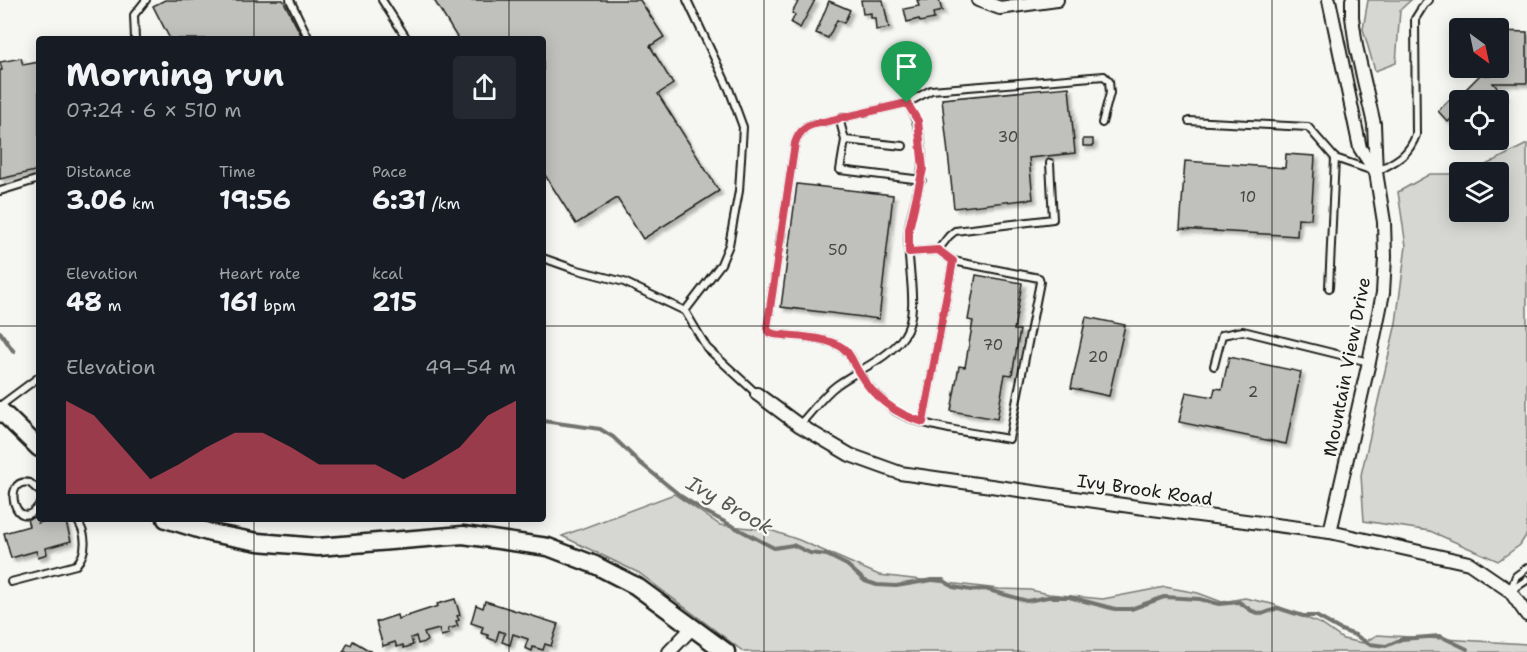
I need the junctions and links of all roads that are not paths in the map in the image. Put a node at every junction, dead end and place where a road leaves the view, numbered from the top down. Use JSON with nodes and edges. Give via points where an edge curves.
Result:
{"nodes":[{"id":1,"x":146,"y":0,"type":"edge"},
{"id":2,"x":290,"y":0,"type":"edge"},
{"id":3,"x":382,"y":0,"type":"edge"},
{"id":4,"x":687,"y":0,"type":"edge"},
{"id":5,"x":978,"y":0,"type":"edge"},
{"id":6,"x":1057,"y":0,"type":"edge"},
{"id":7,"x":1329,"y":0,"type":"edge"},
{"id":8,"x":1352,"y":0,"type":"edge"},
{"id":9,"x":1429,"y":0,"type":"edge"},
{"id":10,"x":135,"y":36,"type":"edge"},
{"id":11,"x":308,"y":36,"type":"edge"},
{"id":12,"x":404,"y":36,"type":"edge"},
{"id":13,"x":907,"y":103,"type":"junction"},
{"id":14,"x":839,"y":118,"type":"junction"},
{"id":15,"x":1189,"y":121,"type":"dead end"},
{"id":16,"x":1102,"y":123,"type":"dead end"},
{"id":17,"x":845,"y":140,"type":"junction"},
{"id":18,"x":903,"y":146,"type":"dead end"},
{"id":19,"x":1335,"y":158,"type":"junction"},
{"id":20,"x":1050,"y":163,"type":"dead end"},
{"id":21,"x":1376,"y":172,"type":"junction"},
{"id":22,"x":36,"y":180,"type":"edge"},
{"id":23,"x":922,"y":180,"type":"junction"},
{"id":24,"x":0,"y":191,"type":"edge"},
{"id":25,"x":938,"y":250,"type":"junction"},
{"id":26,"x":909,"y":252,"type":"junction"},
{"id":27,"x":546,"y":259,"type":"edge"},
{"id":28,"x":953,"y":261,"type":"junction"},
{"id":29,"x":1329,"y":288,"type":"dead end"},
{"id":30,"x":685,"y":311,"type":"junction"},
{"id":31,"x":1369,"y":362,"type":"junction"},
{"id":32,"x":1214,"y":366,"type":"dead end"},
{"id":33,"x":858,"y":372,"type":"junction"},
{"id":34,"x":36,"y":379,"type":"edge"},
{"id":35,"x":757,"y":394,"type":"joint"},
{"id":36,"x":0,"y":408,"type":"edge"},
{"id":37,"x":923,"y":422,"type":"junction"},
{"id":38,"x":799,"y":425,"type":"junction"},
{"id":39,"x":36,"y":445,"type":"edge"},
{"id":40,"x":36,"y":485,"type":"edge"},
{"id":41,"x":36,"y":509,"type":"edge"},
{"id":42,"x":79,"y":522,"type":"edge"},
{"id":43,"x":176,"y":522,"type":"edge"},
{"id":44,"x":1330,"y":532,"type":"junction"},
{"id":45,"x":1527,"y":568,"type":"edge"},
{"id":46,"x":1527,"y":580,"type":"edge"},
{"id":47,"x":11,"y":582,"type":"dead end"},
{"id":48,"x":1510,"y":591,"type":"junction"},
{"id":49,"x":1527,"y":615,"type":"edge"},
{"id":50,"x":692,"y":628,"type":"junction"},
{"id":51,"x":669,"y":652,"type":"edge"},
{"id":52,"x":726,"y":652,"type":"edge"}],
"edges":[{"from":1,"to":10,"type":"lane","via":[[134,15]]},
{"from":2,"to":11,"type":"lane"},
{"from":3,"to":12,"type":"lane"},
{"from":4,"to":30,"type":"lane","via":[[743,127],[739,190],[729,245],[721,264]]},
{"from":5,"to":6,"type":"street","via":[[1000,8]]},
{"from":7,"to":21,"type":"street","name":"Mountain View Drive","via":[[1360,148]]},
{"from":8,"to":21,"type":"street","name":"Mountain View Drive","via":[[1356,46],[1374,124]]},
{"from":9,"to":21,"type":"lane","via":[[1415,19],[1416,135],[1412,148]]},
{"from":13,"to":14,"type":"lane"},
{"from":13,"to":16,"type":"lane","via":[[931,90],[1104,76],[1109,81],[1110,93]]},
{"from":13,"to":23,"type":"lane","via":[[918,121]]},
{"from":14,"to":17,"type":"lane"},
{"from":14,"to":33,"type":"lane","via":[[803,129],[795,143],[767,328],[774,334],[842,347]]},
{"from":15,"to":19,"type":"lane","via":[[1308,127]]},
{"from":17,"to":18,"type":"lane"},
{"from":17,"to":23,"type":"lane","via":[[840,170]]},
{"from":19,"to":21,"type":"lane"},
{"from":19,"to":29,"type":"lane"},
{"from":20,"to":25,"type":"lane","via":[[1053,219],[956,231]]},
{"from":21,"to":31,"type":"street","name":"Mountain View Drive","via":[[1385,257],[1383,293]]},
{"from":22,"to":24,"type":"lane"},
{"from":23,"to":26,"type":"lane","via":[[909,229]]},
{"from":25,"to":26,"type":"lane"},
{"from":25,"to":28,"type":"lane"},
{"from":26,"to":33,"type":"lane","via":[[911,307],[905,334],[888,353]]},
{"from":27,"to":30,"type":"lane","via":[[624,282]]},
{"from":28,"to":37,"type":"lane"},
{"from":28,"to":37,"type":"lane","via":[[1036,276],[1040,282],[1009,439]]},
{"from":30,"to":35,"type":"lane","via":[[706,348]]},
{"from":31,"to":32,"type":"lane","via":[[1243,331],[1222,335]]},
{"from":31,"to":44,"type":"street","name":"Mountain View Drive"},
{"from":33,"to":37,"type":"lane","via":[[894,410]]},
{"from":33,"to":38,"type":"lane","via":[[837,385]]},
{"from":34,"to":36,"type":"lane"},
{"from":35,"to":38,"type":"street","name":"Ivy Brook Road"},
{"from":36,"to":39,"type":"main road"},
{"from":38,"to":44,"type":"street","name":"Ivy Brook Road","via":[[850,455],[900,473]]},
{"from":40,"to":41,"type":"lane","via":[[20,483],[11,489],[9,500],[13,509],[23,514]]},
{"from":42,"to":47,"type":"lane","via":[[83,527],[84,551],[76,566]]},
{"from":43,"to":50,"type":"main road","via":[[258,542],[318,547],[463,535],[548,547],[636,586]]},
{"from":44,"to":48,"type":"street","name":"Ivy Brook Road","via":[[1469,563]]},
{"from":45,"to":48,"type":"lane","via":[[1516,576]]},
{"from":46,"to":48,"type":"lane"},
{"from":48,"to":49,"type":"street","name":"Ivy Brook Road"},
{"from":50,"to":51,"type":"street"},
{"from":50,"to":52,"type":"main road"}]}
